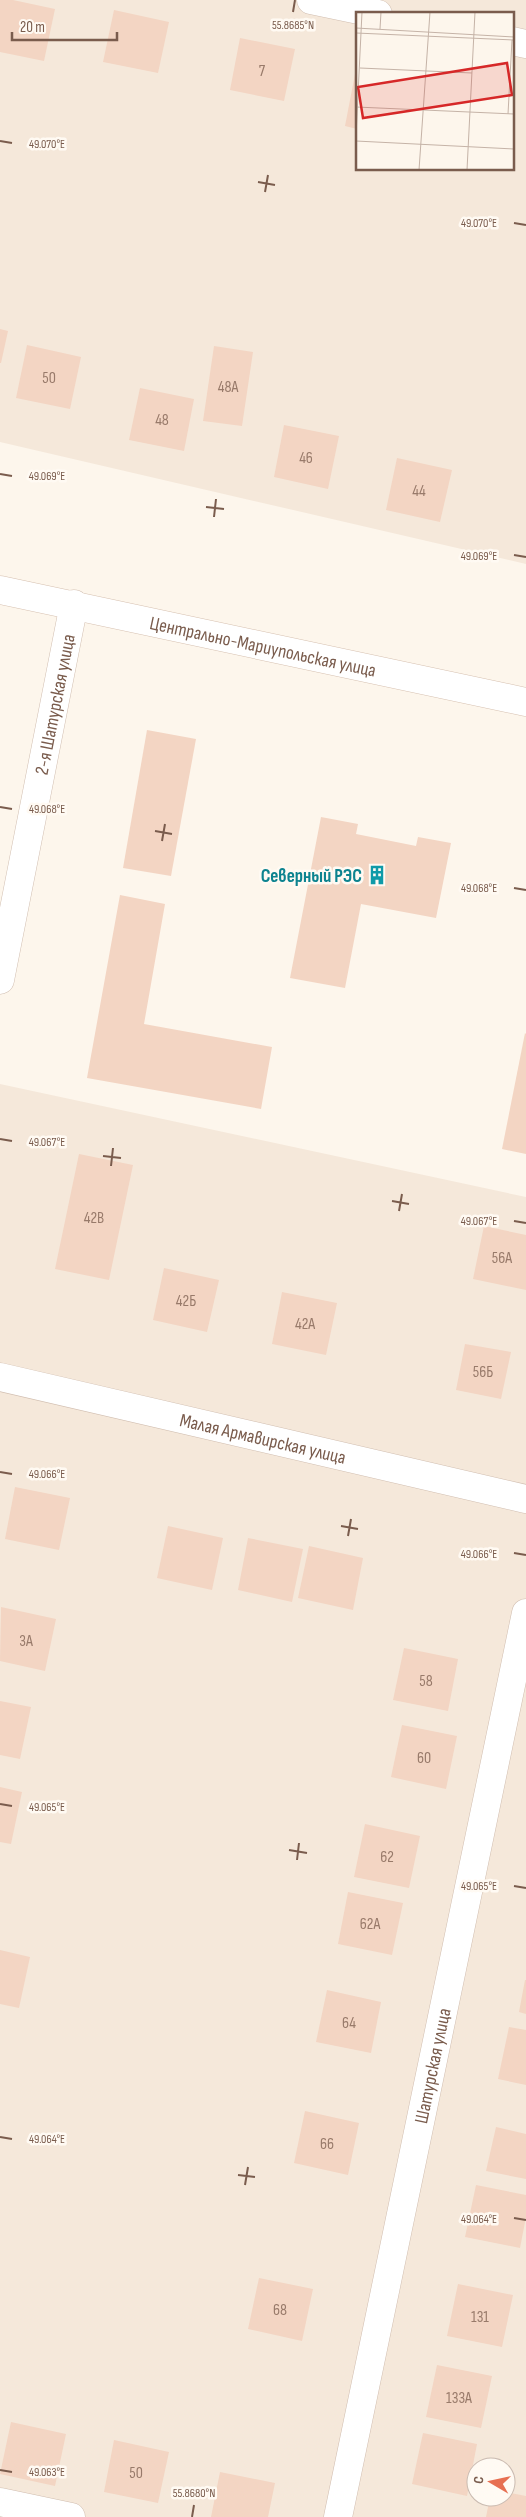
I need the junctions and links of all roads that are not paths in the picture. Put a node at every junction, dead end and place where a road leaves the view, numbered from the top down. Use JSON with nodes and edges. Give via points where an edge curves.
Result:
{"nodes":[{"id":1,"x":312,"y":0,"type":"edge"},
{"id":2,"x":369,"y":12,"type":"edge"},
{"id":3,"x":0,"y":590,"type":"edge"},
{"id":4,"x":74,"y":604,"type":"junction"},
{"id":5,"x":526,"y":702,"type":"edge"},
{"id":6,"x":0,"y":980,"type":"edge"},
{"id":7,"x":0,"y":1376,"type":"edge"},
{"id":8,"x":526,"y":1499,"type":"edge"},
{"id":9,"x":526,"y":1614,"type":"edge"},
{"id":10,"x":0,"y":2502,"type":"edge"},
{"id":11,"x":71,"y":2517,"type":"edge"},
{"id":12,"x":338,"y":2517,"type":"edge"}],
"edges":[{"from":1,"to":2,"type":"street"},
{"from":3,"to":4,"type":"street","name":"Центрально-Мариупольская улица"},
{"from":4,"to":5,"type":"street","name":"Центрально-Мариупольская улица"},
{"from":4,"to":6,"type":"street","name":"2-я Шатурская улица"},
{"from":7,"to":8,"type":"street","name":"Малая Армавирская улица"},
{"from":9,"to":12,"type":"street","name":"Шатурская улица"},
{"from":10,"to":11,"type":"street"}]}
